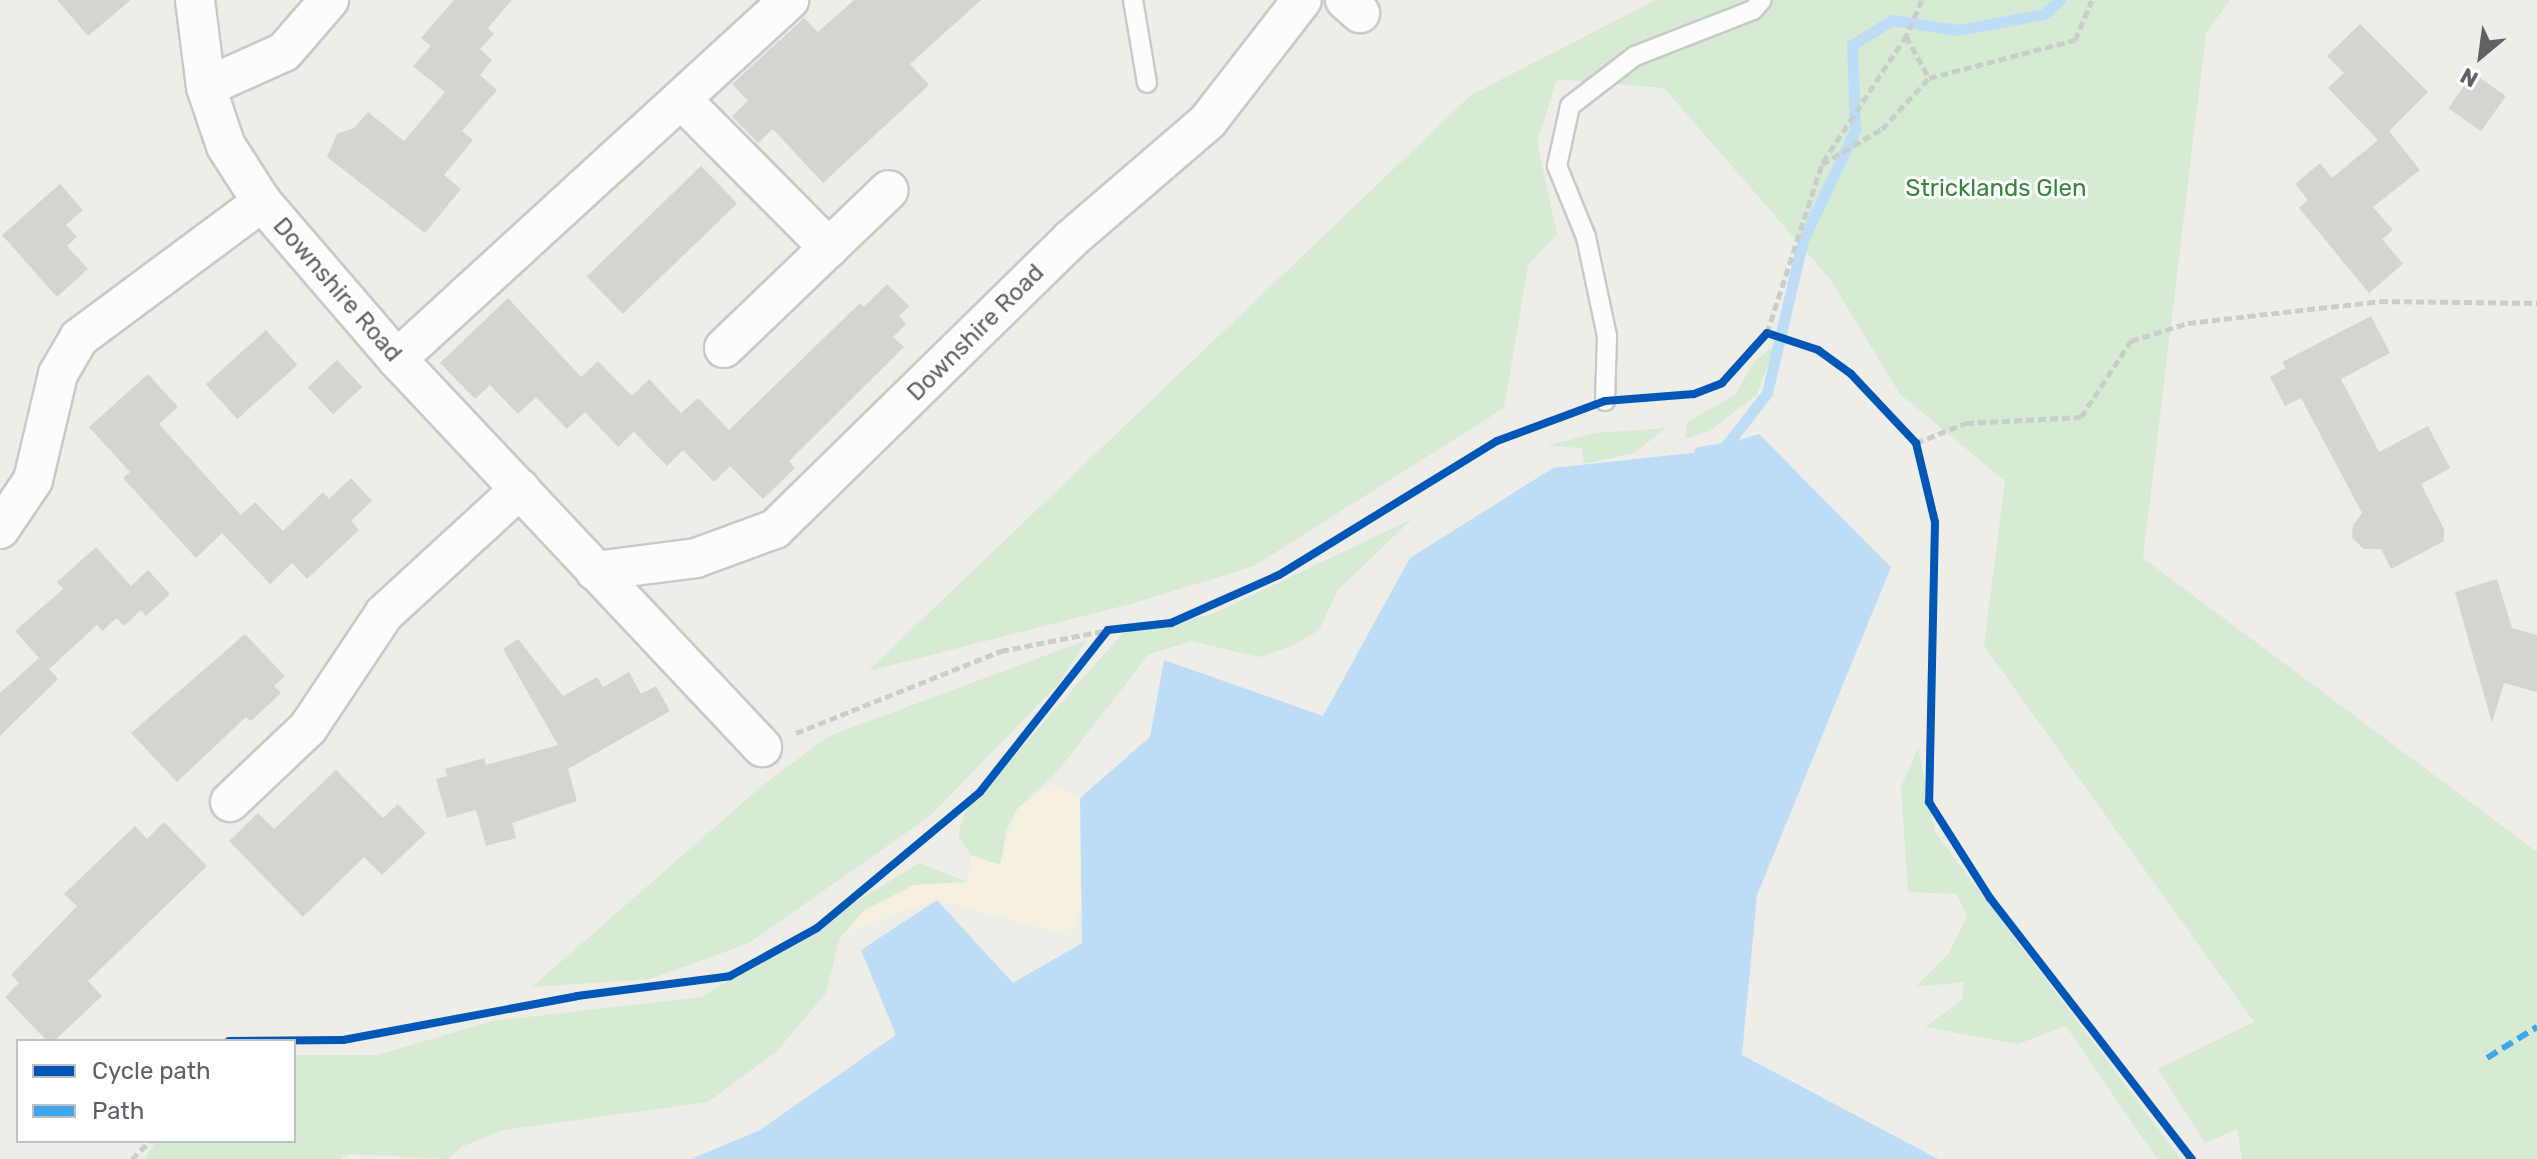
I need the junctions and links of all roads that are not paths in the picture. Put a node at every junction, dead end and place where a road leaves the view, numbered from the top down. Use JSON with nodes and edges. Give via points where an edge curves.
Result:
{"nodes":[{"id":1,"x":195,"y":0,"type":"edge"},
{"id":2,"x":329,"y":0,"type":"edge"},
{"id":3,"x":789,"y":0,"type":"edge"},
{"id":4,"x":1133,"y":0,"type":"edge"},
{"id":5,"x":1302,"y":0,"type":"edge"},
{"id":6,"x":1762,"y":0,"type":"edge"},
{"id":7,"x":1147,"y":83,"type":"dead end"},
{"id":8,"x":206,"y":87,"type":"junction"},
{"id":9,"x":681,"y":99,"type":"junction"},
{"id":10,"x":889,"y":190,"type":"dead end"},
{"id":11,"x":262,"y":202,"type":"junction"},
{"id":12,"x":829,"y":248,"type":"junction"},
{"id":13,"x":724,"y":348,"type":"dead end"},
{"id":14,"x":397,"y":359,"type":"junction"},
{"id":15,"x":1605,"y":401,"type":"road end"},
{"id":16,"x":520,"y":489,"type":"junction"},
{"id":17,"x":0,"y":529,"type":"edge"},
{"id":18,"x":595,"y":571,"type":"junction"},
{"id":19,"x":762,"y":747,"type":"road end"},
{"id":20,"x":230,"y":802,"type":"dead end"}],
"edges":[{"from":1,"to":8,"type":"street","name":"Downshire Road"},
{"from":2,"to":8,"type":"street","via":[[284,52]]},
{"from":3,"to":9,"type":"street"},
{"from":4,"to":7,"type":"lane"},
{"from":5,"to":18,"type":"street","name":"Downshire Road","via":[[1208,121],[1071,239],[775,529],[696,558]]},
{"from":6,"to":15,"type":"lane","via":[[1753,10],[1635,56],[1570,106],[1557,166],[1586,237],[1607,336]]},
{"from":8,"to":11,"type":"street","name":"Downshire Road","via":[[226,146]]},
{"from":9,"to":12,"type":"street"},
{"from":9,"to":14,"type":"street"},
{"from":10,"to":12,"type":"street"},
{"from":11,"to":14,"type":"street","name":"Downshire Road"},
{"from":11,"to":17,"type":"street","via":[[79,338],[58,374],[33,480]]},
{"from":12,"to":13,"type":"street"},
{"from":14,"to":16,"type":"street","name":"Downshire Road"},
{"from":16,"to":18,"type":"street","name":"Downshire Road"},
{"from":16,"to":20,"type":"street","via":[[384,614],[308,728]]},
{"from":18,"to":19,"type":"street","name":"Downshire Road"}]}
